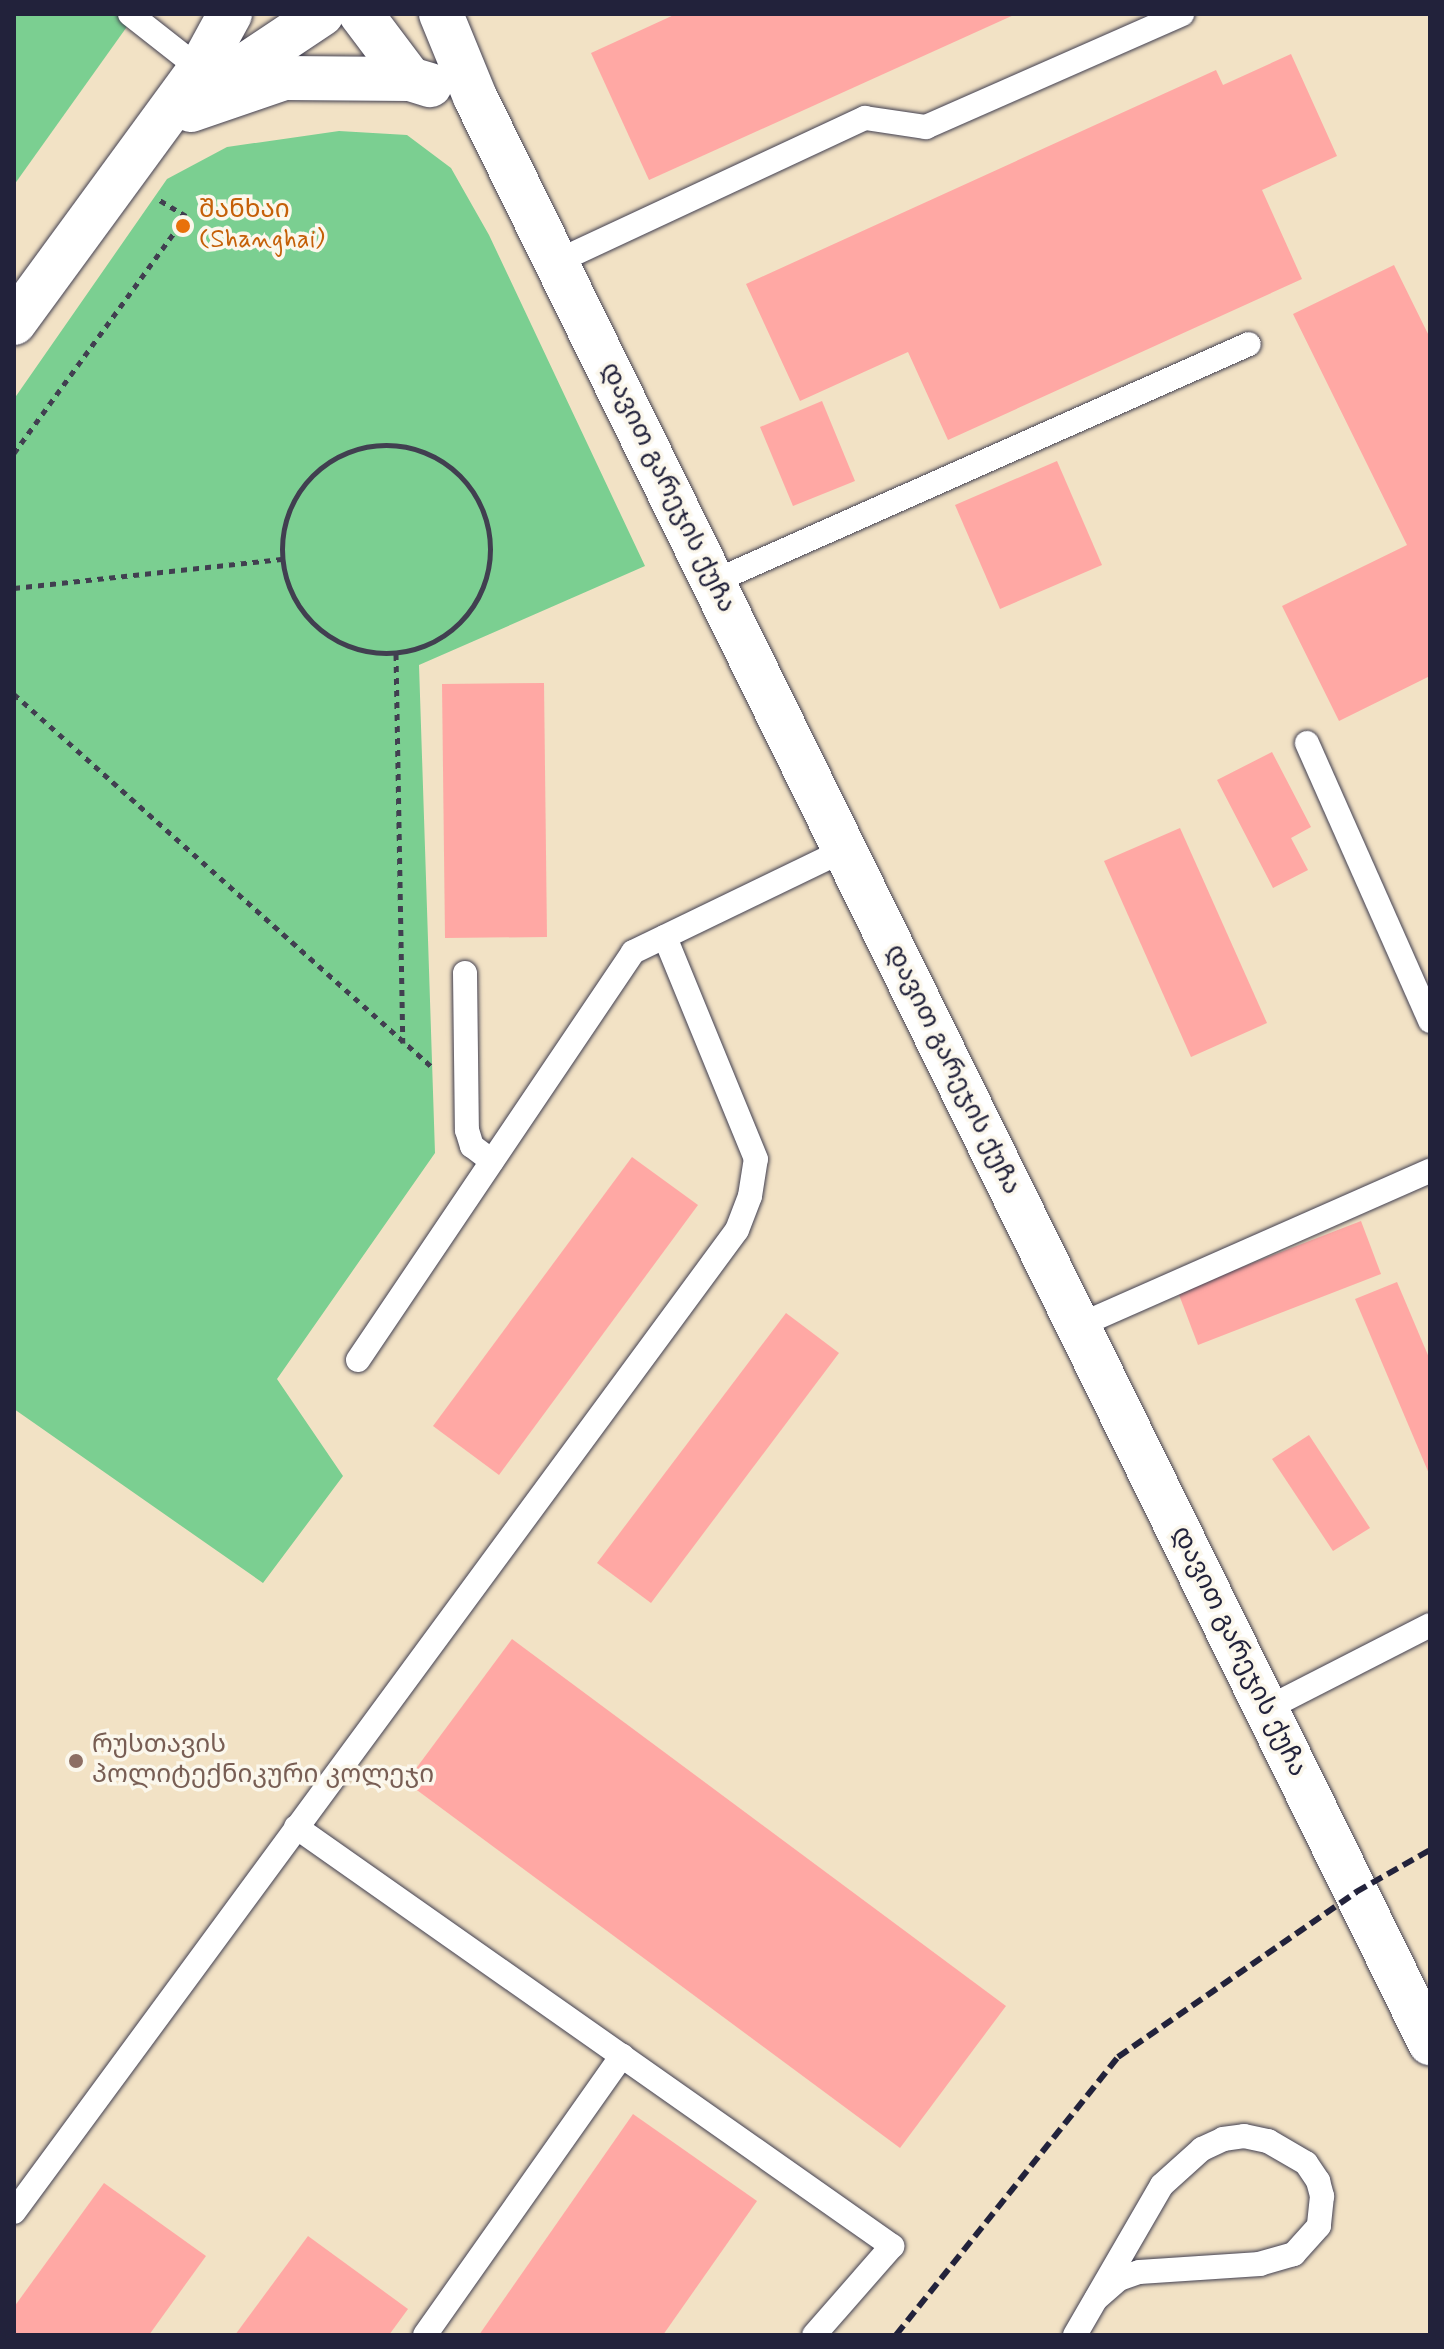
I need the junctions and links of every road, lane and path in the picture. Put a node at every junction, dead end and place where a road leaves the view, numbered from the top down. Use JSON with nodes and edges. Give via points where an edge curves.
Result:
{"nodes":[{"id":1,"x":130,"y":14,"type":"edge"},
{"id":2,"x":230,"y":14,"type":"edge"},
{"id":3,"x":322,"y":14,"type":"edge"},
{"id":4,"x":361,"y":14,"type":"edge"},
{"id":5,"x":441,"y":14,"type":"edge"},
{"id":6,"x":1182,"y":14,"type":"edge"},
{"id":7,"x":200,"y":69,"type":"junction"},
{"id":8,"x":410,"y":79,"type":"junction"},
{"id":9,"x":475,"y":97,"type":"junction"},
{"id":10,"x":163,"y":120,"type":"junction"},
{"id":11,"x":121,"y":176,"type":"junction"},
{"id":12,"x":556,"y":262,"type":"junction"},
{"id":13,"x":14,"y":323,"type":"edge"},
{"id":14,"x":1249,"y":344,"type":"dead end"},
{"id":15,"x":14,"y":453,"type":"edge"},
{"id":16,"x":281,"y":559,"type":"junction"},
{"id":17,"x":713,"y":582,"type":"junction"},
{"id":18,"x":14,"y":588,"type":"edge"},
{"id":19,"x":396,"y":654,"type":"junction"},
{"id":20,"x":14,"y":694,"type":"edge"},
{"id":21,"x":1307,"y":743,"type":"dead end"},
{"id":22,"x":844,"y":850,"type":"junction"},
{"id":23,"x":665,"y":937,"type":"junction"},
{"id":24,"x":465,"y":973,"type":"dead end"},
{"id":25,"x":1430,"y":1021,"type":"edge"},
{"id":26,"x":403,"y":1044,"type":"junction"},
{"id":27,"x":467,"y":1096,"type":"junction"},
{"id":28,"x":492,"y":1161,"type":"junction"},
{"id":29,"x":1430,"y":1171,"type":"edge"},
{"id":30,"x":1078,"y":1326,"type":"junction"},
{"id":31,"x":358,"y":1360,"type":"dead end"},
{"id":32,"x":1430,"y":1625,"type":"edge"},
{"id":33,"x":1266,"y":1709,"type":"junction"},
{"id":34,"x":296,"y":1827,"type":"junction"},
{"id":35,"x":1430,"y":2043,"type":"edge"},
{"id":36,"x":622,"y":2056,"type":"junction"},
{"id":37,"x":14,"y":2212,"type":"edge"},
{"id":38,"x":1096,"y":2299,"type":"junction"},
{"id":39,"x":425,"y":2335,"type":"edge"},
{"id":40,"x":814,"y":2335,"type":"edge"},
{"id":41,"x":1075,"y":2335,"type":"edge"}],
"edges":[{"from":1,"to":7,"type":"lane"},
{"from":2,"to":7,"type":"street"},
{"from":3,"to":10,"type":"street"},
{"from":4,"to":8,"type":"street"},
{"from":5,"to":9,"type":"street","name":"დავით გარეჯის ქუჩა"},
{"from":6,"to":12,"type":"lane","via":[[926,127],[865,118]]},
{"from":7,"to":10,"type":"street"},
{"from":8,"to":9,"type":"street"},
{"from":8,"to":10,"type":"street","via":[[284,78]]},
{"from":9,"to":12,"type":"street","name":"დავით გარეჯის ქუჩა"},
{"from":10,"to":11,"type":"street"},
{"from":11,"to":13,"type":"street"},
{"from":11,"to":15,"type":"path","via":[[186,216]]},
{"from":12,"to":17,"type":"street","name":"დავით გარეჯის ქუჩა"},
{"from":14,"to":17,"type":"lane"},
{"from":16,"to":18,"type":"path"},
{"from":16,"to":19,"type":"path","via":[[290,591],[307,619],[333,639],[363,652]]},
{"from":16,"to":19,"type":"path","via":[[284,524],[298,492],[322,466],[353,450],[388,444],[423,450],[454,468],[477,495],[490,528],[491,563],[480,597],[459,625],[430,645]]},
{"from":17,"to":22,"type":"street","name":"დავით გარეჯის ქუჩა"},
{"from":19,"to":26,"type":"path"},
{"from":20,"to":26,"type":"path"},
{"from":21,"to":25,"type":"lane"},
{"from":22,"to":23,"type":"lane"},
{"from":22,"to":30,"type":"street","name":"დავით გარეჯის ქუჩა"},
{"from":23,"to":28,"type":"lane","via":[[633,952]]},
{"from":23,"to":34,"type":"lane","via":[[756,1159],[737,1230]]},
{"from":24,"to":27,"type":"lane"},
{"from":26,"to":27,"type":"path"},
{"from":27,"to":28,"type":"lane","via":[[472,1146]]},
{"from":28,"to":31,"type":"lane"},
{"from":29,"to":30,"type":"lane"},
{"from":30,"to":33,"type":"street","name":"დავით გარეჯის ქუჩა"},
{"from":32,"to":33,"type":"lane"},
{"from":33,"to":35,"type":"street","name":"დავით გარეჯის ქუჩა"},
{"from":34,"to":36,"type":"lane"},
{"from":34,"to":37,"type":"lane"},
{"from":36,"to":39,"type":"lane"},
{"from":36,"to":40,"type":"lane","via":[[892,2246]]},
{"from":38,"to":38,"type":"lane","via":[[1162,2185],[1202,2149],[1244,2136],[1268,2141],[1306,2163],[1318,2181],[1319,2226],[1294,2254],[1260,2264],[1139,2272],[1119,2279]]},
{"from":38,"to":41,"type":"lane"}]}
